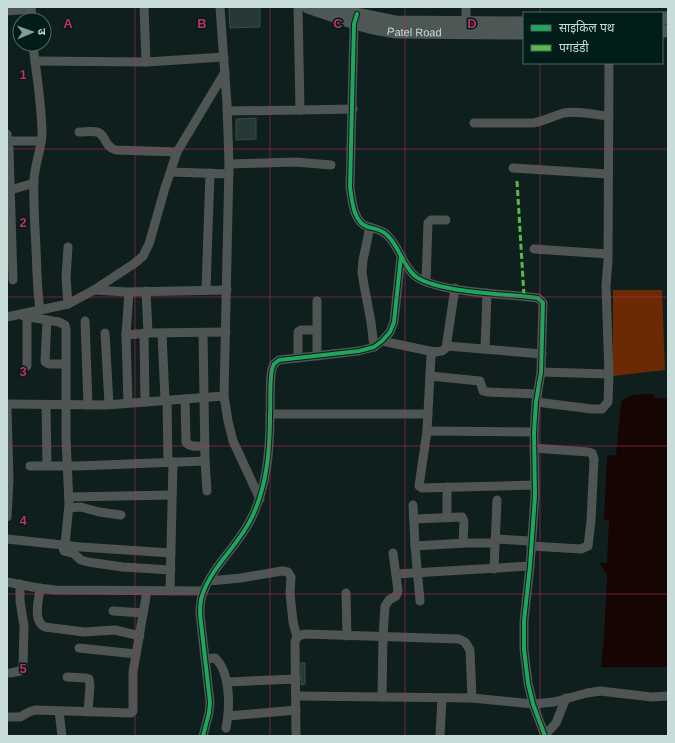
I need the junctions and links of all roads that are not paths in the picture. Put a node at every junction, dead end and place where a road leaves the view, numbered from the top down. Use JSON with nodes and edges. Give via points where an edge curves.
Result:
{"nodes":[{"id":1,"x":144,"y":7,"type":"edge"},
{"id":2,"x":220,"y":7,"type":"edge"},
{"id":3,"x":298,"y":7,"type":"edge"},
{"id":4,"x":308,"y":7,"type":"edge"},
{"id":5,"x":338,"y":7,"type":"edge"},
{"id":6,"x":466,"y":7,"type":"edge"},
{"id":7,"x":31,"y":8,"type":"edge"},
{"id":8,"x":327,"y":10,"type":"edge"},
{"id":9,"x":7,"y":11,"type":"edge"},
{"id":10,"x":355,"y":19,"type":"junction"},
{"id":11,"x":466,"y":22,"type":"junction"},
{"id":12,"x":523,"y":23,"type":"edge"},
{"id":13,"x":396,"y":27,"type":"junction"},
{"id":14,"x":523,"y":33,"type":"edge"},
{"id":15,"x":34,"y":52,"type":"edge"},
{"id":16,"x":224,"y":57,"type":"junction"},
{"id":17,"x":35,"y":61,"type":"junction"},
{"id":18,"x":146,"y":62,"type":"junction"},
{"id":19,"x":609,"y":64,"type":"edge"},
{"id":20,"x":225,"y":72,"type":"junction"},
{"id":21,"x":353,"y":109,"type":"junction"},
{"id":22,"x":300,"y":110,"type":"junction"},
{"id":23,"x":227,"y":111,"type":"junction"},
{"id":24,"x":608,"y":116,"type":"junction"},
{"id":25,"x":474,"y":123,"type":"dead end"},
{"id":26,"x":80,"y":132,"type":"dead end"},
{"id":27,"x":8,"y":138,"type":"edge"},
{"id":28,"x":41,"y":141,"type":"junction"},
{"id":29,"x":177,"y":152,"type":"junction"},
{"id":30,"x":229,"y":164,"type":"junction"},
{"id":31,"x":331,"y":165,"type":"dead end"},
{"id":32,"x":513,"y":168,"type":"dead end"},
{"id":33,"x":171,"y":172,"type":"junction"},
{"id":34,"x":210,"y":173,"type":"junction"},
{"id":35,"x":229,"y":174,"type":"junction"},
{"id":36,"x":608,"y":174,"type":"junction"},
{"id":37,"x":34,"y":183,"type":"junction"},
{"id":38,"x":8,"y":191,"type":"edge"},
{"id":39,"x":446,"y":220,"type":"dead end"},
{"id":40,"x":370,"y":227,"type":"junction"},
{"id":41,"x":68,"y":247,"type":"dead end"},
{"id":42,"x":534,"y":249,"type":"dead end"},
{"id":43,"x":608,"y":254,"type":"junction"},
{"id":44,"x":401,"y":256,"type":"junction"},
{"id":45,"x":13,"y":280,"type":"dead end"},
{"id":46,"x":426,"y":282,"type":"junction"},
{"id":47,"x":455,"y":288,"type":"junction"},
{"id":48,"x":94,"y":290,"type":"junction"},
{"id":49,"x":206,"y":290,"type":"junction"},
{"id":50,"x":227,"y":290,"type":"junction"},
{"id":51,"x":146,"y":291,"type":"junction"},
{"id":52,"x":129,"y":292,"type":"junction"},
{"id":53,"x":487,"y":293,"type":"junction"},
{"id":54,"x":317,"y":301,"type":"dead end"},
{"id":55,"x":68,"y":304,"type":"junction"},
{"id":56,"x":40,"y":310,"type":"junction"},
{"id":57,"x":23,"y":315,"type":"junction"},
{"id":58,"x":7,"y":317,"type":"edge"},
{"id":59,"x":47,"y":320,"type":"junction"},
{"id":60,"x":85,"y":321,"type":"dead end"},
{"id":61,"x":317,"y":330,"type":"junction"},
{"id":62,"x":226,"y":332,"type":"junction"},
{"id":63,"x":105,"y":333,"type":"dead end"},
{"id":64,"x":146,"y":333,"type":"junction"},
{"id":65,"x":203,"y":333,"type":"junction"},
{"id":66,"x":162,"y":334,"type":"junction"},
{"id":67,"x":126,"y":335,"type":"junction"},
{"id":68,"x":382,"y":341,"type":"junction"},
{"id":69,"x":447,"y":346,"type":"junction"},
{"id":70,"x":374,"y":347,"type":"junction"},
{"id":71,"x":485,"y":349,"type":"junction"},
{"id":72,"x":434,"y":352,"type":"junction"},
{"id":73,"x":542,"y":354,"type":"junction"},
{"id":74,"x":317,"y":356,"type":"junction"},
{"id":75,"x":298,"y":358,"type":"junction"},
{"id":76,"x":66,"y":364,"type":"junction"},
{"id":77,"x":27,"y":366,"type":"dead end"},
{"id":78,"x":541,"y":372,"type":"junction"},
{"id":79,"x":609,"y":374,"type":"junction"},
{"id":80,"x":430,"y":376,"type":"junction"},
{"id":81,"x":224,"y":396,"type":"junction"},
{"id":82,"x":204,"y":397,"type":"junction"},
{"id":83,"x":537,"y":398,"type":"junction"},
{"id":84,"x":185,"y":399,"type":"junction"},
{"id":85,"x":166,"y":400,"type":"junction"},
{"id":86,"x":145,"y":402,"type":"junction"},
{"id":87,"x":128,"y":403,"type":"junction"},
{"id":88,"x":7,"y":404,"type":"edge"},
{"id":89,"x":109,"y":404,"type":"junction"},
{"id":90,"x":46,"y":405,"type":"junction"},
{"id":91,"x":67,"y":405,"type":"junction"},
{"id":92,"x":88,"y":405,"type":"junction"},
{"id":93,"x":7,"y":409,"type":"edge"},
{"id":94,"x":270,"y":414,"type":"junction"},
{"id":95,"x":428,"y":414,"type":"junction"},
{"id":96,"x":427,"y":431,"type":"junction"},
{"id":97,"x":534,"y":432,"type":"junction"},
{"id":98,"x":205,"y":446,"type":"junction"},
{"id":99,"x":534,"y":448,"type":"junction"},
{"id":100,"x":205,"y":461,"type":"junction"},
{"id":101,"x":171,"y":462,"type":"junction"},
{"id":102,"x":47,"y":465,"type":"junction"},
{"id":103,"x":30,"y":466,"type":"dead end"},
{"id":104,"x":68,"y":466,"type":"junction"},
{"id":105,"x":8,"y":478,"type":"edge"},
{"id":106,"x":535,"y":485,"type":"junction"},
{"id":107,"x":447,"y":487,"type":"junction"},
{"id":108,"x":207,"y":491,"type":"dead end"},
{"id":109,"x":172,"y":495,"type":"junction"},
{"id":110,"x":69,"y":497,"type":"junction"},
{"id":111,"x":260,"y":499,"type":"junction"},
{"id":112,"x":497,"y":500,"type":"dead end"},
{"id":113,"x":413,"y":505,"type":"dead end"},
{"id":114,"x":69,"y":508,"type":"junction"},
{"id":115,"x":121,"y":515,"type":"dead end"},
{"id":116,"x":7,"y":517,"type":"edge"},
{"id":117,"x":447,"y":518,"type":"junction"},
{"id":118,"x":414,"y":519,"type":"junction"},
{"id":119,"x":7,"y":539,"type":"edge"},
{"id":120,"x":495,"y":541,"type":"junction"},
{"id":121,"x":463,"y":543,"type":"junction"},
{"id":122,"x":531,"y":544,"type":"junction"},
{"id":123,"x":63,"y":545,"type":"junction"},
{"id":124,"x":415,"y":546,"type":"junction"},
{"id":125,"x":171,"y":553,"type":"junction"},
{"id":126,"x":393,"y":553,"type":"dead end"},
{"id":127,"x":530,"y":566,"type":"junction"},
{"id":128,"x":494,"y":569,"type":"junction"},
{"id":129,"x":170,"y":570,"type":"junction"},
{"id":130,"x":417,"y":573,"type":"junction"},
{"id":131,"x":396,"y":574,"type":"junction"},
{"id":132,"x":210,"y":581,"type":"junction"},
{"id":133,"x":7,"y":582,"type":"edge"},
{"id":134,"x":20,"y":584,"type":"junction"},
{"id":135,"x":40,"y":588,"type":"junction"},
{"id":136,"x":147,"y":591,"type":"junction"},
{"id":137,"x":170,"y":591,"type":"junction"},
{"id":138,"x":204,"y":591,"type":"junction"},
{"id":139,"x":346,"y":593,"type":"dead end"},
{"id":140,"x":420,"y":601,"type":"dead end"},
{"id":141,"x":113,"y":611,"type":"dead end"},
{"id":142,"x":144,"y":613,"type":"junction"},
{"id":143,"x":140,"y":636,"type":"junction"},
{"id":144,"x":347,"y":636,"type":"junction"},
{"id":145,"x":297,"y":637,"type":"junction"},
{"id":146,"x":383,"y":637,"type":"junction"},
{"id":147,"x":79,"y":648,"type":"dead end"},
{"id":148,"x":136,"y":654,"type":"junction"},
{"id":149,"x":206,"y":659,"type":"junction"},
{"id":150,"x":10,"y":673,"type":"dead end"},
{"id":151,"x":67,"y":678,"type":"dead end"},
{"id":152,"x":296,"y":679,"type":"junction"},
{"id":153,"x":227,"y":682,"type":"junction"},
{"id":154,"x":296,"y":696,"type":"junction"},
{"id":155,"x":668,"y":696,"type":"edge"},
{"id":156,"x":382,"y":697,"type":"junction"},
{"id":157,"x":442,"y":698,"type":"junction"},
{"id":158,"x":472,"y":698,"type":"junction"},
{"id":159,"x":566,"y":698,"type":"junction"},
{"id":160,"x":533,"y":704,"type":"junction"},
{"id":161,"x":296,"y":710,"type":"junction"},
{"id":162,"x":59,"y":711,"type":"junction"},
{"id":163,"x":88,"y":712,"type":"junction"},
{"id":164,"x":229,"y":716,"type":"junction"},
{"id":165,"x":7,"y":717,"type":"edge"},
{"id":166,"x":226,"y":728,"type":"dead end"},
{"id":167,"x":62,"y":736,"type":"edge"},
{"id":168,"x":203,"y":736,"type":"edge"},
{"id":169,"x":296,"y":736,"type":"edge"},
{"id":170,"x":440,"y":736,"type":"edge"},
{"id":171,"x":545,"y":736,"type":"edge"}],
"edges":[{"from":1,"to":18,"type":"street"},
{"from":2,"to":16,"type":"street"},
{"from":3,"to":22,"type":"street"},
{"from":4,"to":8,"type":"street","name":"Patel Road"},
{"from":5,"to":10,"type":"street","name":"Patel Road"},
{"from":6,"to":11,"type":"street"},
{"from":7,"to":9,"type":"street"},
{"from":8,"to":10,"type":"street","name":"Patel Road"},
{"from":10,"to":13,"type":"street","name":"Patel Road","via":[[380,30]]},
{"from":10,"to":21,"type":"street"},
{"from":11,"to":12,"type":"street","name":"Patel Road"},
{"from":11,"to":13,"type":"street","name":"Patel Road"},
{"from":13,"to":14,"type":"street","name":"Patel Road"},
{"from":15,"to":17,"type":"street"},
{"from":16,"to":18,"type":"street"},
{"from":16,"to":20,"type":"street"},
{"from":17,"to":18,"type":"street"},
{"from":17,"to":28,"type":"street"},
{"from":19,"to":24,"type":"street"},
{"from":20,"to":23,"type":"street"},
{"from":20,"to":29,"type":"street"},
{"from":21,"to":22,"type":"street"},
{"from":21,"to":40,"type":"street","via":[[350,187],[357,218],[362,224]]},
{"from":22,"to":23,"type":"street"},
{"from":23,"to":30,"type":"street"},
{"from":24,"to":25,"type":"street","via":[[571,112],[533,123]]},
{"from":24,"to":36,"type":"street"},
{"from":26,"to":29,"type":"street","via":[[97,132],[109,147],[116,150]]},
{"from":27,"to":28,"type":"street"},
{"from":27,"to":38,"type":"street"},
{"from":28,"to":37,"type":"street"},
{"from":29,"to":33,"type":"street"},
{"from":30,"to":31,"type":"street","via":[[296,162]]},
{"from":30,"to":35,"type":"street"},
{"from":32,"to":36,"type":"street"},
{"from":33,"to":34,"type":"street"},
{"from":33,"to":48,"type":"street","via":[[143,256]]},
{"from":34,"to":35,"type":"street"},
{"from":34,"to":49,"type":"street"},
{"from":35,"to":50,"type":"street"},
{"from":36,"to":43,"type":"street"},
{"from":37,"to":38,"type":"street"},
{"from":37,"to":56,"type":"street","via":[[37,292]]},
{"from":38,"to":45,"type":"street"},
{"from":39,"to":46,"type":"street","via":[[433,220],[428,223]]},
{"from":40,"to":44,"type":"street","via":[[387,234]]},
{"from":40,"to":70,"type":"street","via":[[362,272]]},
{"from":41,"to":55,"type":"street"},
{"from":42,"to":43,"type":"street"},
{"from":43,"to":79,"type":"street","via":[[606,286]]},
{"from":44,"to":46,"type":"street","via":[[414,275]]},
{"from":44,"to":68,"type":"street","via":[[394,322]]},
{"from":46,"to":47,"type":"street"},
{"from":47,"to":53,"type":"street"},
{"from":47,"to":69,"type":"street"},
{"from":48,"to":52,"type":"street"},
{"from":48,"to":55,"type":"street"},
{"from":49,"to":50,"type":"street"},
{"from":49,"to":51,"type":"street"},
{"from":50,"to":62,"type":"street"},
{"from":51,"to":52,"type":"street"},
{"from":51,"to":64,"type":"street"},
{"from":52,"to":67,"type":"street"},
{"from":53,"to":71,"type":"street"},
{"from":53,"to":73,"type":"street","via":[[541,300]]},
{"from":54,"to":61,"type":"street"},
{"from":55,"to":56,"type":"street"},
{"from":56,"to":57,"type":"street"},
{"from":57,"to":58,"type":"street"},
{"from":57,"to":59,"type":"street"},
{"from":57,"to":77,"type":"street"},
{"from":59,"to":76,"type":"street","via":[[65,325]]},
{"from":59,"to":76,"type":"street","via":[[45,362]]},
{"from":60,"to":92,"type":"street"},
{"from":61,"to":74,"type":"street"},
{"from":61,"to":75,"type":"street","via":[[298,332]]},
{"from":62,"to":65,"type":"street"},
{"from":62,"to":81,"type":"street"},
{"from":63,"to":89,"type":"street"},
{"from":64,"to":66,"type":"street"},
{"from":64,"to":67,"type":"street"},
{"from":64,"to":86,"type":"street"},
{"from":65,"to":66,"type":"street"},
{"from":65,"to":82,"type":"street"},
{"from":66,"to":85,"type":"street"},
{"from":67,"to":87,"type":"street"},
{"from":68,"to":70,"type":"street"},
{"from":68,"to":72,"type":"street"},
{"from":69,"to":71,"type":"street"},
{"from":69,"to":72,"type":"street","via":[[442,351]]},
{"from":70,"to":74,"type":"street"},
{"from":71,"to":73,"type":"street"},
{"from":72,"to":80,"type":"street","via":[[431,356]]},
{"from":73,"to":78,"type":"street"},
{"from":74,"to":75,"type":"street"},
{"from":75,"to":94,"type":"street","via":[[279,360],[274,364],[270,375]]},
{"from":76,"to":91,"type":"street"},
{"from":78,"to":79,"type":"street"},
{"from":78,"to":83,"type":"street"},
{"from":79,"to":83,"type":"street","via":[[608,402],[602,409]]},
{"from":80,"to":83,"type":"street","via":[[478,380],[483,391]]},
{"from":80,"to":95,"type":"street"},
{"from":81,"to":82,"type":"street"},
{"from":81,"to":111,"type":"street","via":[[233,441]]},
{"from":82,"to":84,"type":"street"},
{"from":82,"to":98,"type":"street"},
{"from":83,"to":97,"type":"street"},
{"from":84,"to":85,"type":"street"},
{"from":84,"to":98,"type":"street","via":[[186,442],[191,446]]},
{"from":85,"to":86,"type":"street"},
{"from":85,"to":101,"type":"street"},
{"from":86,"to":87,"type":"street"},
{"from":87,"to":89,"type":"street"},
{"from":88,"to":90,"type":"street"},
{"from":89,"to":92,"type":"street"},
{"from":90,"to":91,"type":"street"},
{"from":90,"to":102,"type":"street"},
{"from":91,"to":92,"type":"street"},
{"from":91,"to":104,"type":"street"},
{"from":93,"to":105,"type":"street"},
{"from":94,"to":95,"type":"street"},
{"from":94,"to":111,"type":"street","via":[[267,466]]},
{"from":95,"to":96,"type":"street"},
{"from":96,"to":97,"type":"street"},
{"from":96,"to":107,"type":"street","via":[[419,486]]},
{"from":97,"to":99,"type":"street"},
{"from":98,"to":100,"type":"street"},
{"from":99,"to":106,"type":"street"},
{"from":99,"to":122,"type":"street","via":[[588,452],[594,459],[588,546],[581,549]]},
{"from":100,"to":101,"type":"street"},
{"from":100,"to":108,"type":"street"},
{"from":101,"to":104,"type":"street"},
{"from":101,"to":109,"type":"street"},
{"from":102,"to":103,"type":"street"},
{"from":102,"to":104,"type":"street"},
{"from":104,"to":110,"type":"street"},
{"from":105,"to":116,"type":"street"},
{"from":106,"to":107,"type":"street"},
{"from":106,"to":122,"type":"street"},
{"from":107,"to":117,"type":"street"},
{"from":109,"to":110,"type":"street"},
{"from":109,"to":125,"type":"street"},
{"from":110,"to":114,"type":"street"},
{"from":111,"to":132,"type":"street","via":[[251,521]]},
{"from":112,"to":120,"type":"street"},
{"from":113,"to":118,"type":"street"},
{"from":114,"to":115,"type":"street","via":[[82,507]]},
{"from":114,"to":123,"type":"street"},
{"from":117,"to":118,"type":"street"},
{"from":117,"to":121,"type":"street","via":[[463,518]]},
{"from":118,"to":124,"type":"street"},
{"from":119,"to":123,"type":"street"},
{"from":120,"to":121,"type":"street"},
{"from":120,"to":122,"type":"street"},
{"from":120,"to":128,"type":"street"},
{"from":121,"to":124,"type":"street"},
{"from":122,"to":127,"type":"street"},
{"from":123,"to":125,"type":"street"},
{"from":123,"to":129,"type":"street","via":[[65,551],[88,562]]},
{"from":124,"to":130,"type":"street"},
{"from":125,"to":129,"type":"street"},
{"from":126,"to":131,"type":"street"},
{"from":127,"to":128,"type":"street"},
{"from":127,"to":160,"type":"street","via":[[524,621],[524,649]]},
{"from":128,"to":130,"type":"street"},
{"from":129,"to":137,"type":"street"},
{"from":130,"to":131,"type":"street"},
{"from":130,"to":140,"type":"street"},
{"from":131,"to":146,"type":"street","via":[[398,593],[385,606]]},
{"from":132,"to":138,"type":"street"},
{"from":132,"to":145,"type":"street","via":[[288,572],[291,577],[290,593]]},
{"from":133,"to":134,"type":"street"},
{"from":134,"to":135,"type":"street"},
{"from":134,"to":150,"type":"street","via":[[24,626],[22,666],[20,670]]},
{"from":135,"to":136,"type":"street"},
{"from":135,"to":143,"type":"street","via":[[37,616],[38,622],[45,627],[88,632],[115,630]]},
{"from":136,"to":137,"type":"street"},
{"from":136,"to":142,"type":"street"},
{"from":137,"to":138,"type":"street"},
{"from":138,"to":149,"type":"street","via":[[200,602],[200,614]]},
{"from":139,"to":144,"type":"street"},
{"from":141,"to":142,"type":"street"},
{"from":142,"to":143,"type":"street"},
{"from":143,"to":148,"type":"street"},
{"from":144,"to":145,"type":"street","via":[[305,634]]},
{"from":144,"to":146,"type":"street"},
{"from":145,"to":152,"type":"street"},
{"from":146,"to":156,"type":"street"},
{"from":146,"to":158,"type":"street","via":[[465,642],[470,650]]},
{"from":147,"to":148,"type":"street"},
{"from":148,"to":163,"type":"street","via":[[133,672],[133,712]]},
{"from":149,"to":153,"type":"street","via":[[215,658],[220,663]]},
{"from":149,"to":168,"type":"street","via":[[210,702]]},
{"from":151,"to":163,"type":"street","via":[[89,679]]},
{"from":152,"to":153,"type":"street"},
{"from":152,"to":154,"type":"street"},
{"from":153,"to":164,"type":"street"},
{"from":154,"to":156,"type":"street"},
{"from":154,"to":161,"type":"street"},
{"from":155,"to":159,"type":"street","via":[[652,697],[600,691]]},
{"from":156,"to":157,"type":"street"},
{"from":157,"to":158,"type":"street"},
{"from":157,"to":170,"type":"street"},
{"from":158,"to":160,"type":"street"},
{"from":159,"to":160,"type":"street"},
{"from":159,"to":171,"type":"street","via":[[556,723]]},
{"from":160,"to":171,"type":"street"},
{"from":161,"to":164,"type":"street"},
{"from":161,"to":169,"type":"street"},
{"from":162,"to":163,"type":"street"},
{"from":162,"to":165,"type":"street","via":[[35,710],[20,717]]},
{"from":162,"to":167,"type":"street"},
{"from":164,"to":166,"type":"street"}]}
